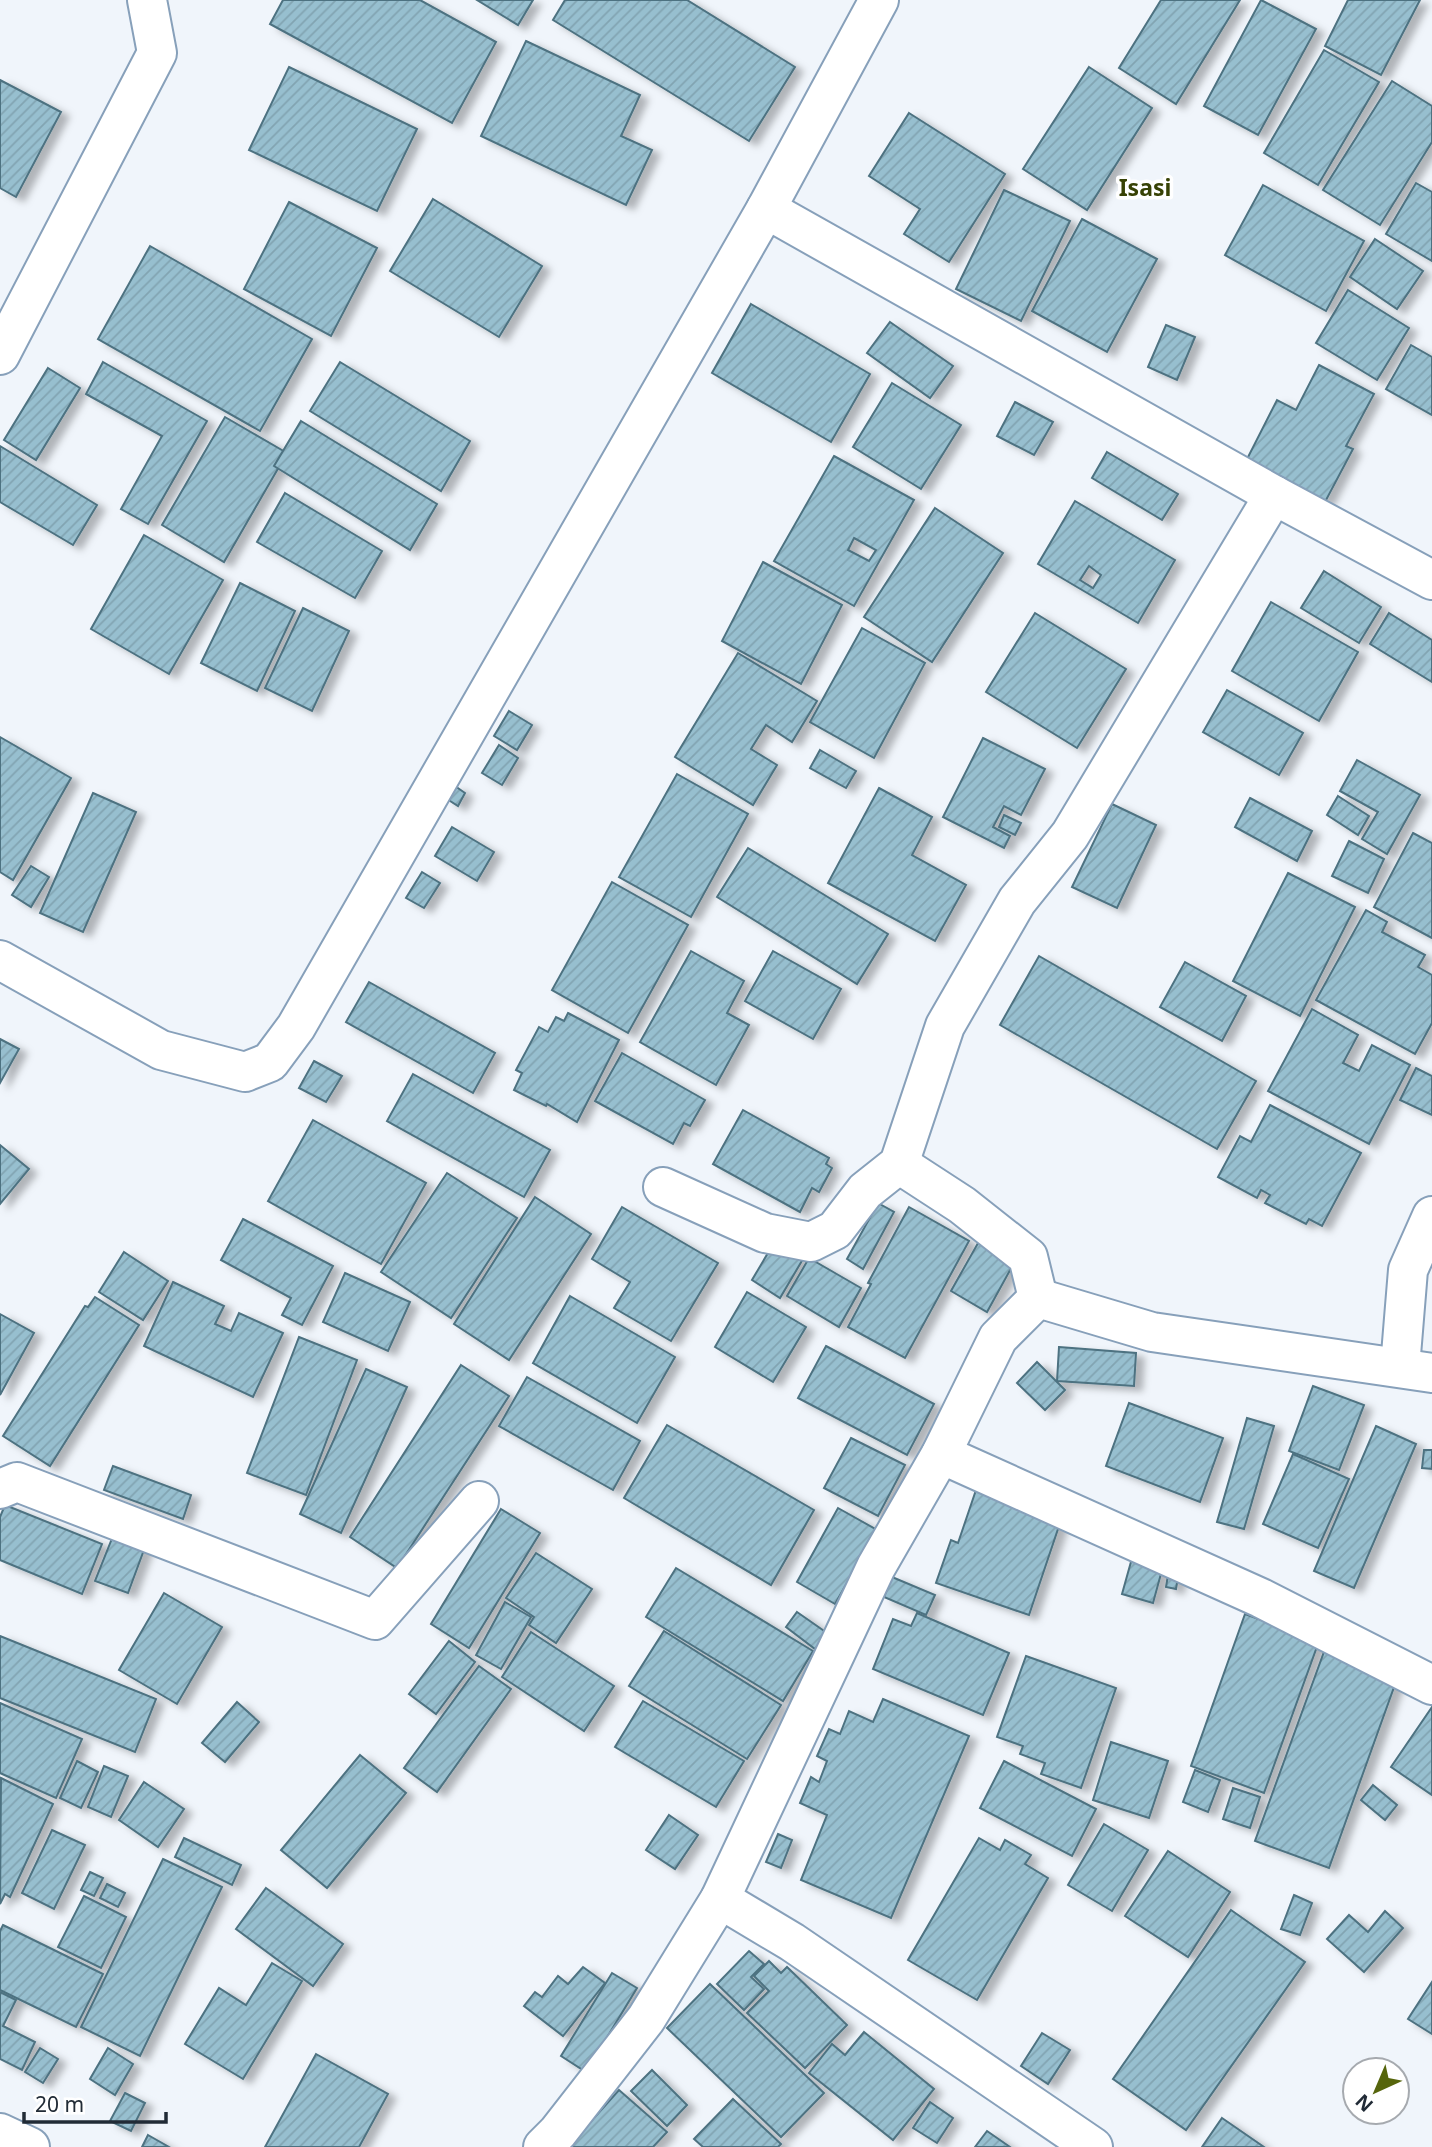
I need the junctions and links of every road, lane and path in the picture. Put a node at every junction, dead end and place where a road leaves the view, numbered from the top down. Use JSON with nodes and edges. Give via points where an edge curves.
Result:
{"nodes":[{"id":1,"x":146,"y":0,"type":"edge"},
{"id":2,"x":879,"y":0,"type":"edge"},
{"id":3,"x":766,"y":209,"type":"junction"},
{"id":4,"x":0,"y":355,"type":"edge"},
{"id":5,"x":1274,"y":495,"type":"junction"},
{"id":6,"x":1432,"y":580,"type":"edge"},
{"id":7,"x":0,"y":960,"type":"edge"},
{"id":8,"x":899,"y":1164,"type":"junction"},
{"id":9,"x":663,"y":1187,"type":"dead end"},
{"id":10,"x":1432,"y":1216,"type":"edge"},
{"id":11,"x":1038,"y":1298,"type":"junction"},
{"id":12,"x":1416,"y":1370,"type":"edge"},
{"id":13,"x":941,"y":1454,"type":"junction"},
{"id":14,"x":0,"y":1489,"type":"edge"},
{"id":15,"x":479,"y":1501,"type":"dead end"},
{"id":16,"x":1432,"y":1685,"type":"edge"},
{"id":17,"x":720,"y":1899,"type":"junction"},
{"id":18,"x":0,"y":2133,"type":"edge"},
{"id":19,"x":30,"y":2147,"type":"edge"},
{"id":20,"x":543,"y":2147,"type":"edge"},
{"id":21,"x":1093,"y":2147,"type":"edge"}],
"edges":[{"from":1,"to":4,"type":"street","via":[[157,53]]},
{"from":2,"to":3,"type":"street"},
{"from":3,"to":5,"type":"street"},
{"from":3,"to":7,"type":"street","via":[[296,1027],[270,1062],[245,1072],[161,1050]]},
{"from":5,"to":6,"type":"street"},
{"from":5,"to":8,"type":"street","via":[[1070,835],[1017,901],[945,1026]]},
{"from":8,"to":9,"type":"street","via":[[865,1191],[835,1230],[811,1242],[765,1233]]},
{"from":8,"to":11,"type":"street","via":[[962,1205],[1028,1257]]},
{"from":10,"to":12,"type":"street","via":[[1408,1270]]},
{"from":11,"to":12,"type":"street","via":[[1152,1332]]},
{"from":11,"to":13,"type":"street","via":[[998,1338]]},
{"from":13,"to":16,"type":"street","via":[[1261,1598]]},
{"from":13,"to":17,"type":"street","via":[[876,1567]]},
{"from":14,"to":15,"type":"street","via":[[17,1482],[375,1620]]},
{"from":17,"to":20,"type":"street","via":[[646,2018]]},
{"from":17,"to":21,"type":"street","via":[[792,1941]]},
{"from":18,"to":19,"type":"street"}]}
